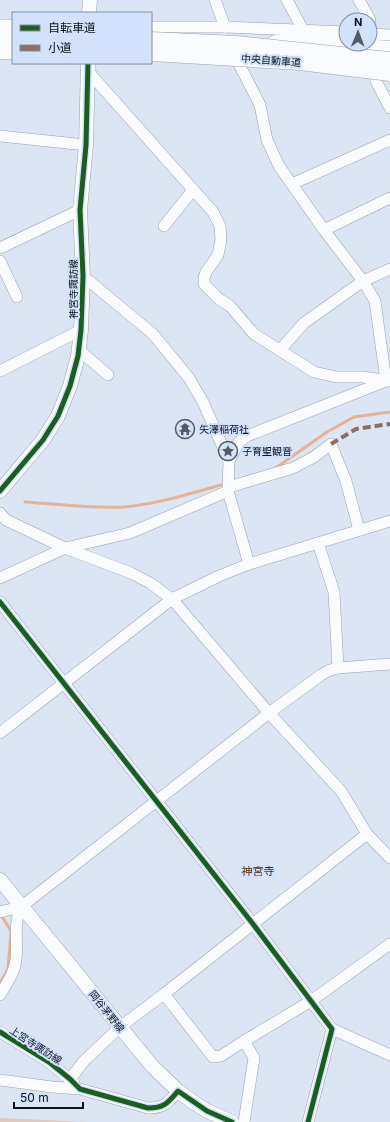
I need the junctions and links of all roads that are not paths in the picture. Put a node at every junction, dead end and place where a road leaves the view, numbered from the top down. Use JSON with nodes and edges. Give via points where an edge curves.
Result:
{"nodes":[{"id":1,"x":90,"y":0,"type":"edge"},
{"id":2,"x":215,"y":0,"type":"edge"},
{"id":3,"x":287,"y":0,"type":"edge"},
{"id":4,"x":359,"y":0,"type":"edge"},
{"id":5,"x":89,"y":12,"type":"edge"},
{"id":6,"x":366,"y":12,"type":"edge"},
{"id":7,"x":0,"y":25,"type":"edge"},
{"id":8,"x":12,"y":25,"type":"edge"},
{"id":9,"x":152,"y":27,"type":"edge"},
{"id":10,"x":225,"y":28,"type":"junction"},
{"id":11,"x":303,"y":30,"type":"junction"},
{"id":12,"x":338,"y":32,"type":"edge"},
{"id":13,"x":378,"y":34,"type":"edge"},
{"id":14,"x":390,"y":35,"type":"edge"},
{"id":15,"x":0,"y":38,"type":"edge"},
{"id":16,"x":12,"y":38,"type":"edge"},
{"id":17,"x":152,"y":40,"type":"edge"},
{"id":18,"x":236,"y":44,"type":"junction"},
{"id":19,"x":390,"y":49,"type":"edge"},
{"id":20,"x":12,"y":51,"type":"edge"},
{"id":21,"x":0,"y":52,"type":"edge"},
{"id":22,"x":152,"y":53,"type":"edge"},
{"id":23,"x":390,"y":60,"type":"edge"},
{"id":24,"x":239,"y":64,"type":"dead end"},
{"id":25,"x":88,"y":66,"type":"edge"},
{"id":26,"x":383,"y":77,"type":"edge"},
{"id":27,"x":390,"y":108,"type":"edge"},
{"id":28,"x":0,"y":136,"type":"edge"},
{"id":29,"x":390,"y":140,"type":"edge"},
{"id":30,"x":86,"y":146,"type":"junction"},
{"id":31,"x":292,"y":184,"type":"junction"},
{"id":32,"x":193,"y":190,"type":"junction"},
{"id":33,"x":390,"y":198,"type":"edge"},
{"id":34,"x":80,"y":210,"type":"junction"},
{"id":35,"x":164,"y":226,"type":"dead end"},
{"id":36,"x":324,"y":230,"type":"junction"},
{"id":37,"x":0,"y":248,"type":"edge"},
{"id":38,"x":0,"y":261,"type":"edge"},
{"id":39,"x":390,"y":269,"type":"edge"},
{"id":40,"x":83,"y":276,"type":"junction"},
{"id":41,"x":363,"y":281,"type":"junction"},
{"id":42,"x":18,"y":297,"type":"dead end"},
{"id":43,"x":81,"y":330,"type":"junction"},
{"id":44,"x":79,"y":350,"type":"junction"},
{"id":45,"x":280,"y":350,"type":"junction"},
{"id":46,"x":0,"y":371,"type":"edge"},
{"id":47,"x":108,"y":376,"type":"dead end"},
{"id":48,"x":388,"y":381,"type":"edge"},
{"id":49,"x":229,"y":461,"type":"junction"},
{"id":50,"x":228,"y":489,"type":"junction"},
{"id":51,"x":0,"y":491,"type":"edge"},
{"id":52,"x":0,"y":513,"type":"edge"},
{"id":53,"x":390,"y":521,"type":"edge"},
{"id":54,"x":359,"y":530,"type":"junction"},
{"id":55,"x":318,"y":543,"type":"junction"},
{"id":56,"x":65,"y":548,"type":"junction"},
{"id":57,"x":249,"y":564,"type":"junction"},
{"id":58,"x":0,"y":578,"type":"edge"},
{"id":59,"x":172,"y":599,"type":"junction"},
{"id":60,"x":0,"y":602,"type":"edge"},
{"id":61,"x":390,"y":664,"type":"edge"},
{"id":62,"x":338,"y":668,"type":"junction"},
{"id":63,"x":64,"y":683,"type":"junction"},
{"id":64,"x":269,"y":713,"type":"junction"},
{"id":65,"x":0,"y":733,"type":"edge"},
{"id":66,"x":156,"y":802,"type":"junction"},
{"id":67,"x":367,"y":834,"type":"junction"},
{"id":68,"x":390,"y":858,"type":"edge"},
{"id":69,"x":0,"y":880,"type":"edge"},
{"id":70,"x":21,"y":907,"type":"junction"},
{"id":71,"x":0,"y":912,"type":"edge"},
{"id":72,"x":253,"y":924,"type":"junction"},
{"id":73,"x":390,"y":944,"type":"edge"},
{"id":74,"x":164,"y":994,"type":"junction"},
{"id":75,"x":0,"y":995,"type":"edge"},
{"id":76,"x":311,"y":1001,"type":"junction"},
{"id":77,"x":120,"y":1027,"type":"junction"},
{"id":78,"x":332,"y":1029,"type":"junction"},
{"id":79,"x":0,"y":1032,"type":"edge"},
{"id":80,"x":244,"y":1041,"type":"junction"},
{"id":81,"x":390,"y":1055,"type":"edge"},
{"id":82,"x":70,"y":1079,"type":"junction"},
{"id":83,"x":0,"y":1080,"type":"edge"},
{"id":84,"x":80,"y":1090,"type":"junction"},
{"id":85,"x":178,"y":1091,"type":"junction"},
{"id":86,"x":232,"y":1122,"type":"edge"},
{"id":87,"x":244,"y":1122,"type":"edge"},
{"id":88,"x":308,"y":1122,"type":"edge"}],
"edges":[{"from":1,"to":5,"type":"main road"},
{"from":2,"to":10,"type":"street"},
{"from":3,"to":11,"type":"street"},
{"from":4,"to":6,"type":"street"},
{"from":7,"to":8,"type":"street"},
{"from":9,"to":10,"type":"street"},
{"from":10,"to":11,"type":"street"},
{"from":11,"to":12,"type":"street"},
{"from":13,"to":14,"type":"street"},
{"from":15,"to":16,"type":"highway"},
{"from":17,"to":18,"type":"highway","name":"中央自動車道","bridge":true},
{"from":18,"to":19,"type":"highway","bridge":true,"via":[[307,42]]},
{"from":18,"to":23,"type":"highway","name":"中央自動車道","bridge":true},
{"from":20,"to":21,"type":"highway"},
{"from":22,"to":26,"type":"highway","name":"中央自動車道","bridge":true,"via":[[300,62]]},
{"from":24,"to":31,"type":"street","via":[[260,105],[267,140],[279,166]]},
{"from":25,"to":30,"type":"main road","name":"神宮寺諏訪線"},
{"from":25,"to":32,"type":"street","via":[[93,77]]},
{"from":26,"to":27,"type":"street"},
{"from":28,"to":30,"type":"street"},
{"from":29,"to":31,"type":"street"},
{"from":30,"to":34,"type":"main road","name":"神宮寺諏訪線"},
{"from":31,"to":36,"type":"street"},
{"from":32,"to":35,"type":"street"},
{"from":32,"to":45,"type":"street","via":[[213,212],[220,226],[218,255],[206,272],[204,284],[230,306],[254,334]]},
{"from":33,"to":36,"type":"street"},
{"from":34,"to":37,"type":"street"},
{"from":34,"to":40,"type":"main road","name":"神宮寺諏訪線"},
{"from":36,"to":41,"type":"street"},
{"from":38,"to":42,"type":"street"},
{"from":39,"to":41,"type":"street"},
{"from":40,"to":43,"type":"main road","name":"神宮寺諏訪線"},
{"from":40,"to":49,"type":"street","via":[[153,334],[172,356],[203,402]]},
{"from":41,"to":45,"type":"street","via":[[304,323]]},
{"from":41,"to":48,"type":"street","via":[[375,301]]},
{"from":43,"to":44,"type":"main road","name":"神宮寺諏訪線"},
{"from":43,"to":46,"type":"street"},
{"from":44,"to":47,"type":"street"},
{"from":44,"to":51,"type":"main road","name":"神宮寺諏訪線","via":[[75,370],[58,416],[43,440]]},
{"from":45,"to":48,"type":"street","via":[[314,372],[336,377],[363,377]]},
{"from":48,"to":49,"type":"street","via":[[247,436],[239,442]]},
{"from":49,"to":50,"type":"street"},
{"from":50,"to":54,"type":"street","via":[[293,468],[331,444],[346,481]]},
{"from":50,"to":56,"type":"street","via":[[130,534]]},
{"from":50,"to":57,"type":"street"},
{"from":52,"to":56,"type":"street","via":[[6,520]]},
{"from":53,"to":54,"type":"street"},
{"from":54,"to":55,"type":"street"},
{"from":55,"to":57,"type":"street"},
{"from":55,"to":62,"type":"street","via":[[334,592]]},
{"from":56,"to":58,"type":"street"},
{"from":56,"to":59,"type":"street","via":[[131,572]]},
{"from":57,"to":59,"type":"street"},
{"from":59,"to":63,"type":"street"},
{"from":59,"to":64,"type":"street"},
{"from":60,"to":63,"type":"street"},
{"from":61,"to":62,"type":"street"},
{"from":62,"to":64,"type":"street","via":[[321,675]]},
{"from":63,"to":65,"type":"street"},
{"from":63,"to":66,"type":"street"},
{"from":64,"to":66,"type":"street"},
{"from":64,"to":67,"type":"street","via":[[341,790]]},
{"from":66,"to":70,"type":"street"},
{"from":66,"to":72,"type":"street"},
{"from":67,"to":68,"type":"street"},
{"from":67,"to":72,"type":"street"},
{"from":69,"to":70,"type":"main road","name":"岡谷茅野線"},
{"from":70,"to":71,"type":"street"},
{"from":70,"to":75,"type":"street","via":[[16,917],[14,971]]},
{"from":70,"to":77,"type":"main road","name":"岡谷茅野線"},
{"from":72,"to":74,"type":"street"},
{"from":72,"to":76,"type":"street"},
{"from":73,"to":76,"type":"street"},
{"from":74,"to":77,"type":"street"},
{"from":74,"to":80,"type":"street","via":[[213,1057],[220,1056]]},
{"from":76,"to":78,"type":"street"},
{"from":76,"to":80,"type":"street"},
{"from":77,"to":82,"type":"street","via":[[84,1061]]},
{"from":77,"to":85,"type":"main road","name":"岡谷茅野線","via":[[153,1067]]},
{"from":78,"to":81,"type":"street"},
{"from":78,"to":88,"type":"street"},
{"from":79,"to":82,"type":"street","name":"上宮寺諏訪線","via":[[49,1062]]},
{"from":80,"to":87,"type":"street","via":[[254,1058]]},
{"from":82,"to":84,"type":"street","name":"上宮寺諏訪線"},
{"from":83,"to":84,"type":"street"},
{"from":84,"to":85,"type":"street","via":[[148,1108],[159,1108],[167,1104]]},
{"from":85,"to":86,"type":"main road","name":"岡谷茅野線","via":[[207,1111]]}]}
